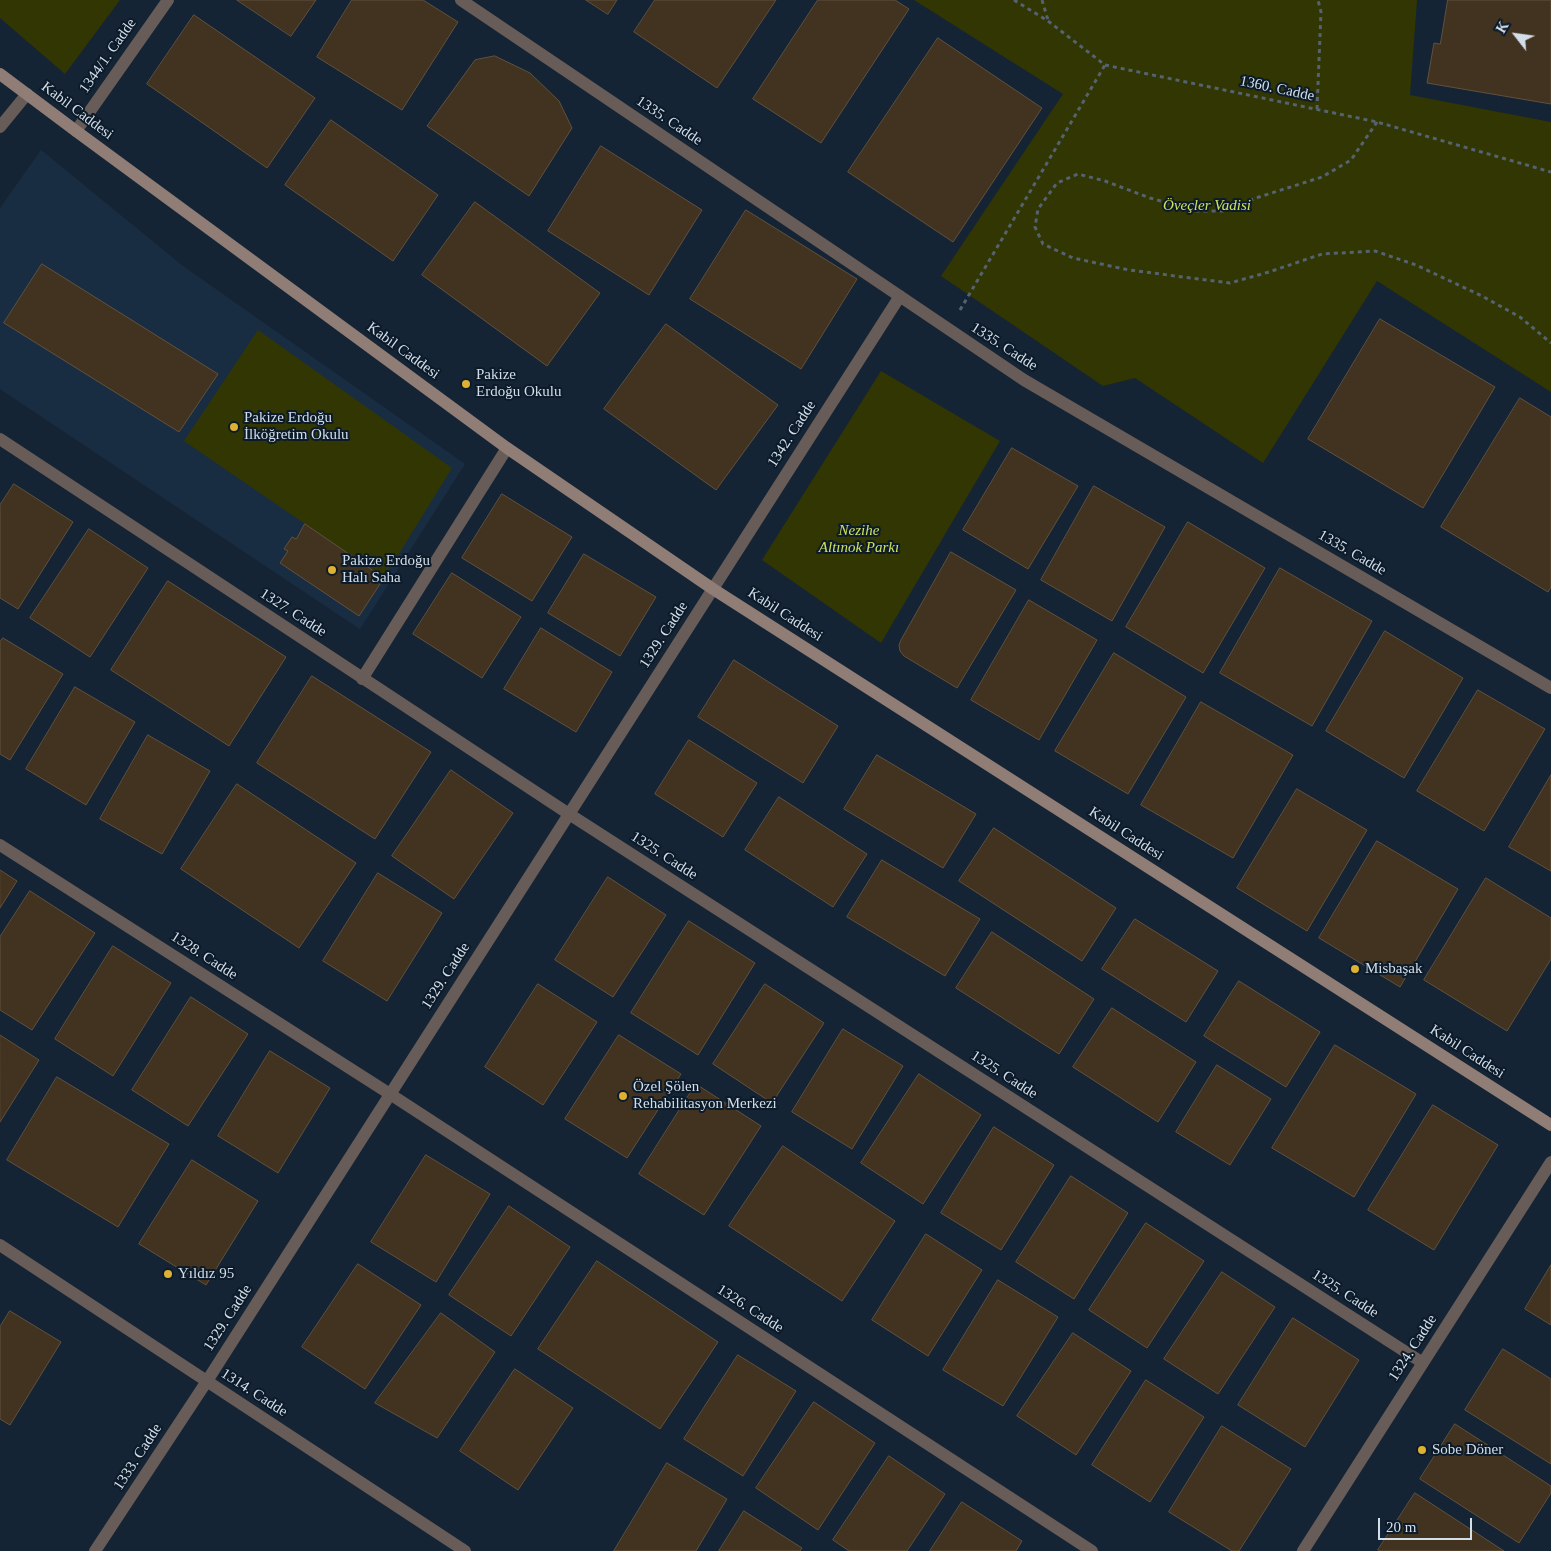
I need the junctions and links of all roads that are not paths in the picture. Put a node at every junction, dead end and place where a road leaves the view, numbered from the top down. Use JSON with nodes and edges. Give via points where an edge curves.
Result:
{"nodes":[{"id":1,"x":168,"y":0,"type":"edge"},
{"id":2,"x":461,"y":0,"type":"edge"},
{"id":3,"x":0,"y":68,"type":"edge"},
{"id":4,"x":0,"y":74,"type":"edge"},
{"id":5,"x":27,"y":94,"type":"junction"},
{"id":6,"x":0,"y":127,"type":"edge"},
{"id":7,"x":76,"y":131,"type":"junction"},
{"id":8,"x":900,"y":296,"type":"junction"},
{"id":9,"x":0,"y":439,"type":"edge"},
{"id":10,"x":507,"y":448,"type":"junction"},
{"id":11,"x":713,"y":589,"type":"junction"},
{"id":12,"x":362,"y":679,"type":"junction"},
{"id":13,"x":1551,"y":688,"type":"edge"},
{"id":14,"x":569,"y":814,"type":"junction"},
{"id":15,"x":0,"y":845,"type":"edge"},
{"id":16,"x":390,"y":1094,"type":"junction"},
{"id":17,"x":1551,"y":1125,"type":"edge"},
{"id":18,"x":1551,"y":1162,"type":"edge"},
{"id":19,"x":0,"y":1245,"type":"edge"},
{"id":20,"x":1423,"y":1363,"type":"junction"},
{"id":21,"x":207,"y":1381,"type":"junction"},
{"id":22,"x":95,"y":1551,"type":"edge"},
{"id":23,"x":465,"y":1551,"type":"edge"},
{"id":24,"x":1092,"y":1551,"type":"edge"},
{"id":25,"x":1303,"y":1551,"type":"edge"}],
"edges":[{"from":1,"to":7,"type":"street","name":"1344/1. Cadde"},
{"from":2,"to":8,"type":"street","name":"1335. Cadde"},
{"from":3,"to":5,"type":"main road","name":"Kabil Caddesi"},
{"from":4,"to":5,"type":"main road","name":"Kabil Caddesi"},
{"from":5,"to":6,"type":"street"},
{"from":5,"to":7,"type":"main road","name":"Kabil Caddesi"},
{"from":7,"to":10,"type":"main road","name":"Kabil Caddesi"},
{"from":8,"to":11,"type":"street","name":"1342. Cadde"},
{"from":8,"to":13,"type":"street","name":"1335. Cadde","via":[[1024,380]]},
{"from":9,"to":12,"type":"street","name":"1327. Cadde"},
{"from":10,"to":11,"type":"main road","name":"Kabil Caddesi"},
{"from":10,"to":12,"type":"street"},
{"from":11,"to":14,"type":"street","name":"1329. Cadde"},
{"from":11,"to":17,"type":"main road","name":"Kabil Caddesi"},
{"from":12,"to":14,"type":"street","name":"1327. Cadde"},
{"from":14,"to":16,"type":"street","name":"1329. Cadde"},
{"from":14,"to":20,"type":"street","name":"1325. Cadde"},
{"from":15,"to":16,"type":"street","name":"1328. Cadde"},
{"from":16,"to":21,"type":"street","name":"1329. Cadde"},
{"from":16,"to":24,"type":"street","name":"1326. Cadde"},
{"from":18,"to":20,"type":"street","name":"1324. Cadde"},
{"from":19,"to":21,"type":"street","name":"1314. Cadde"},
{"from":20,"to":25,"type":"street","name":"1324. Cadde"},
{"from":21,"to":22,"type":"street","name":"1333. Cadde"},
{"from":21,"to":23,"type":"street","name":"1314. Cadde"}]}
